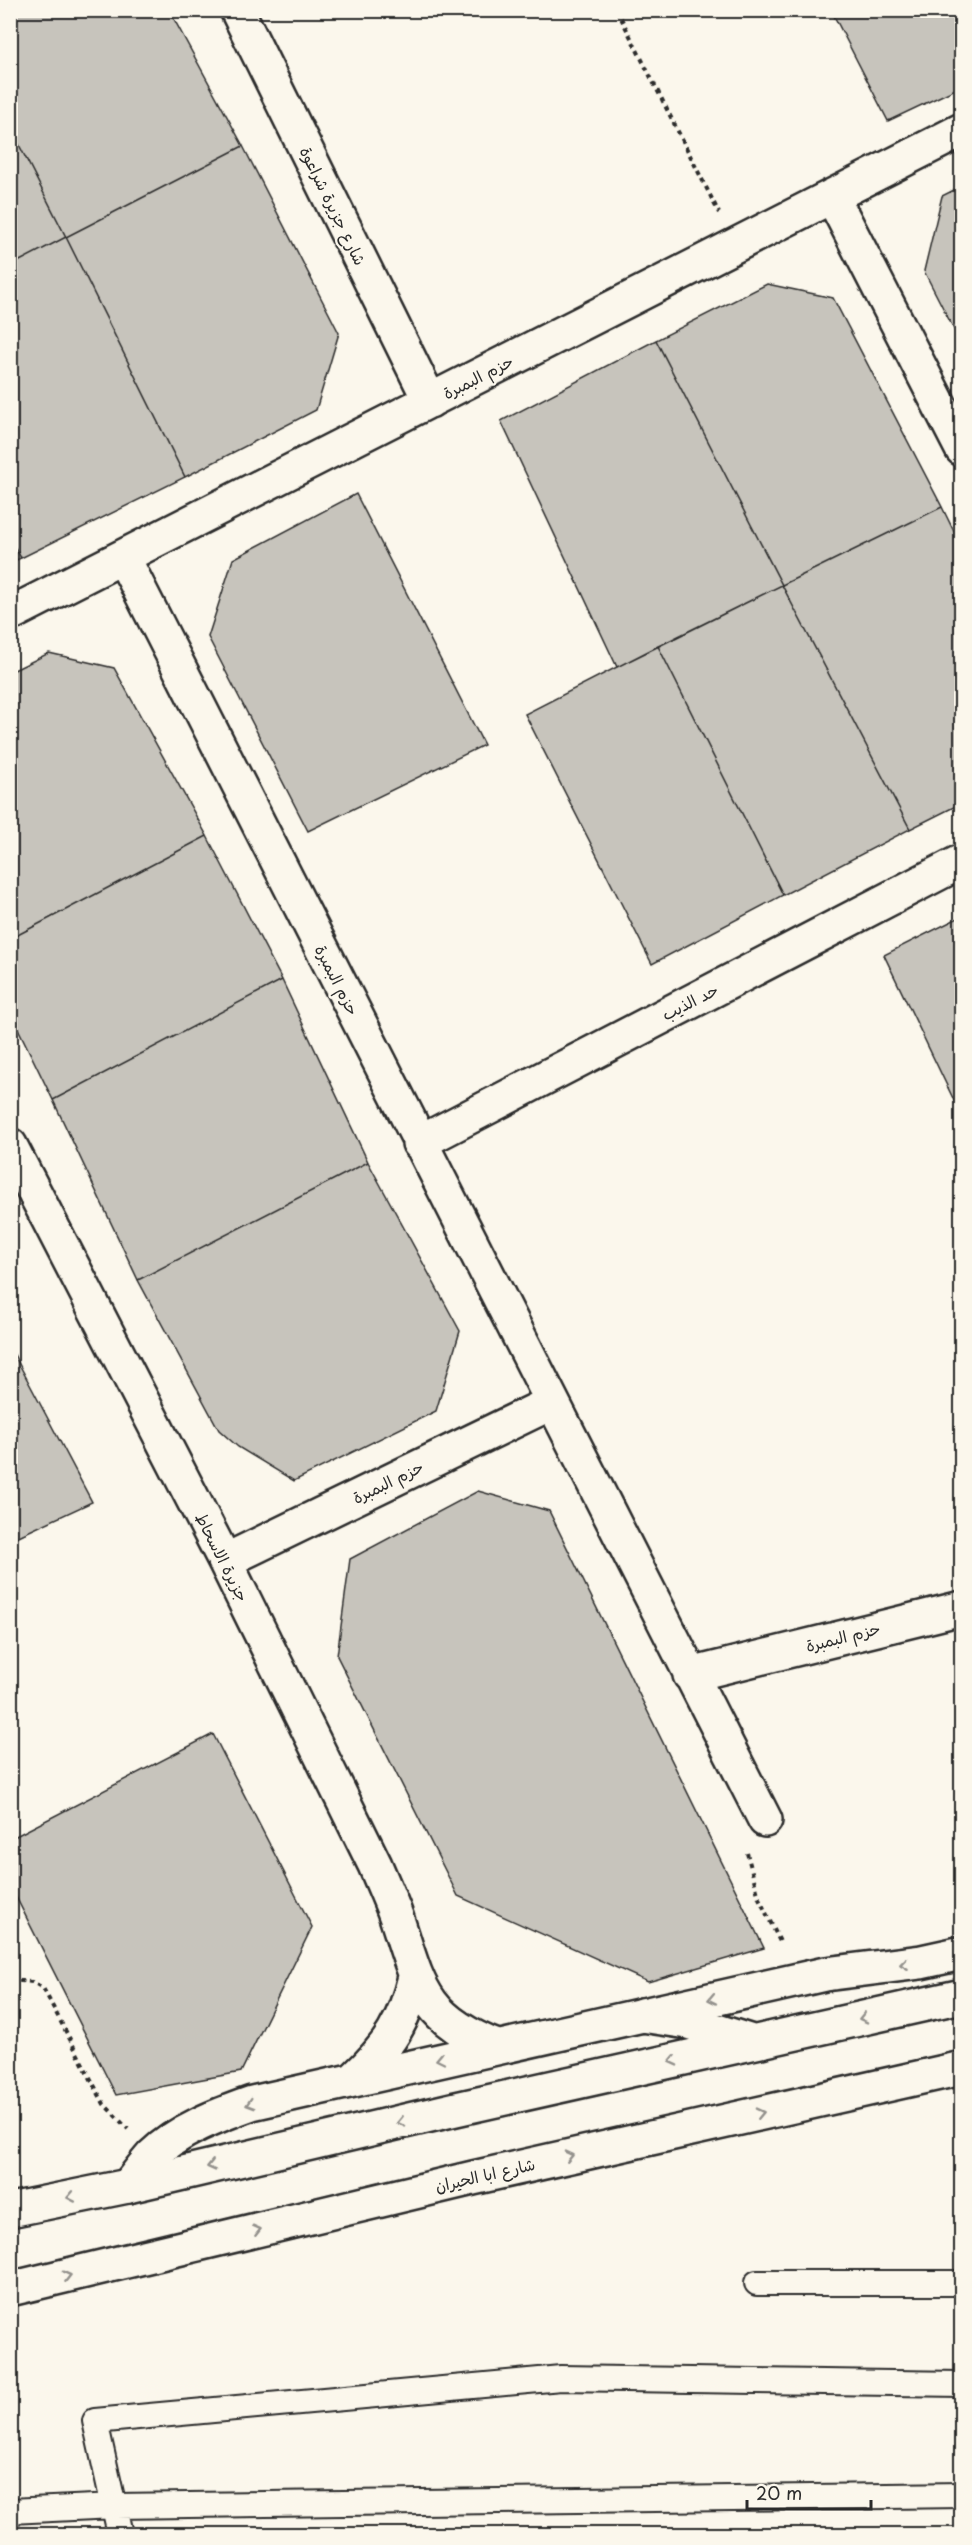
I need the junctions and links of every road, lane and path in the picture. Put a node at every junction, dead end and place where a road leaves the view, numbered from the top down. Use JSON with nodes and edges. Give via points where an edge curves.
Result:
{"nodes":[{"id":1,"x":237,"y":10,"type":"edge"},
{"id":2,"x":617,"y":10,"type":"edge"},
{"id":3,"x":962,"y":130,"type":"edge"},
{"id":4,"x":832,"y":196,"type":"junction"},
{"id":5,"x":735,"y":246,"type":"junction"},
{"id":6,"x":430,"y":401,"type":"junction"},
{"id":7,"x":962,"y":449,"type":"edge"},
{"id":8,"x":123,"y":557,"type":"junction"},
{"id":9,"x":10,"y":614,"type":"edge"},
{"id":10,"x":962,"y":861,"type":"edge"},
{"id":11,"x":419,"y":1143,"type":"junction"},
{"id":12,"x":10,"y":1145,"type":"edge"},
{"id":13,"x":551,"y":1403,"type":"junction"},
{"id":14,"x":225,"y":1561,"type":"junction"},
{"id":15,"x":962,"y":1608,"type":"edge"},
{"id":16,"x":690,"y":1675,"type":"junction"},
{"id":17,"x":765,"y":1820,"type":"joint"},
{"id":18,"x":785,"y":1952,"type":"dead end"},
{"id":19,"x":962,"y":1953,"type":"edge"},
{"id":20,"x":415,"y":1977,"type":"junction"},
{"id":21,"x":10,"y":1980,"type":"edge"},
{"id":22,"x":962,"y":1996,"type":"edge"},
{"id":23,"x":642,"y":2015,"type":"junction"},
{"id":24,"x":754,"y":2043,"type":"junction"},
{"id":25,"x":497,"y":2047,"type":"junction"},
{"id":26,"x":962,"y":2068,"type":"edge"},
{"id":27,"x":355,"y":2078,"type":"junction"},
{"id":28,"x":153,"y":2156,"type":"junction"},
{"id":29,"x":128,"y":2186,"type":"junction"},
{"id":30,"x":10,"y":2210,"type":"edge"},
{"id":31,"x":757,"y":2283,"type":"dead end"},
{"id":32,"x":962,"y":2283,"type":"edge"},
{"id":33,"x":10,"y":2289,"type":"edge"},
{"id":34,"x":962,"y":2384,"type":"edge"},
{"id":35,"x":962,"y":2495,"type":"edge"},
{"id":36,"x":12,"y":2504,"type":"edge"},
{"id":37,"x":115,"y":2506,"type":"junction"},
{"id":38,"x":120,"y":2535,"type":"edge"}],
"edges":[{"from":1,"to":6,"type":"street","name":"شارع جزيرة شراعوة"},
{"from":2,"to":5,"type":"path"},
{"from":3,"to":4,"type":"street","name":"حزم البمبرة"},
{"from":4,"to":5,"type":"street","name":"حزم البمبرة"},
{"from":4,"to":7,"type":"street"},
{"from":5,"to":6,"type":"street","name":"حزم البمبرة"},
{"from":6,"to":8,"type":"street","name":"حزم البمبرة"},
{"from":8,"to":9,"type":"street","name":"حزم البمبرة"},
{"from":8,"to":11,"type":"street","name":"حزم البمبرة"},
{"from":10,"to":11,"type":"street","name":"حد الذيب"},
{"from":11,"to":13,"type":"street","name":"حزم البمبرة"},
{"from":12,"to":14,"type":"street","name":"جزيرة الاسحاط"},
{"from":13,"to":14,"type":"street","name":"حزم البمبرة"},
{"from":13,"to":16,"type":"street","name":"حزم البمبرة"},
{"from":14,"to":20,"type":"street","name":"جزيرة الاسحاط","via":[[375,1865]]},
{"from":15,"to":16,"type":"street","name":"حزم البمبرة"},
{"from":16,"to":17,"type":"street","name":"حزم البمبرة"},
{"from":17,"to":18,"type":"path","via":[[747,1850],[748,1864],[759,1898]]},
{"from":19,"to":23,"type":"street","one_way":true,"via":[[825,1974]]},
{"from":20,"to":25,"type":"street","name":"جزيرة الاسحاط","via":[[429,2001],[448,2021],[471,2037]]},
{"from":20,"to":27,"type":"street","via":[[408,2007],[395,2034]]},
{"from":21,"to":28,"type":"path","via":[[32,1982],[43,1988],[104,2104]]},
{"from":22,"to":24,"type":"street","one_way":true},
{"from":23,"to":24,"type":"street","via":[[688,2022]]},
{"from":23,"to":25,"type":"street"},
{"from":24,"to":29,"type":"street","one_way":true},
{"from":25,"to":27,"type":"street","one_way":true},
{"from":33,"to":26,"type":"street","name":"شارع ابا الحيران","one_way":true,"via":[[473,2178]]},
{"from":27,"to":28,"type":"street","one_way":true,"via":[[225,2112]]},
{"from":28,"to":29,"type":"street"},
{"from":29,"to":30,"type":"street","one_way":true},
{"from":31,"to":32,"type":"lane"},
{"from":34,"to":37,"type":"lane","via":[[561,2378],[95,2421]]},
{"from":35,"to":37,"type":"lane"},
{"from":36,"to":37,"type":"lane"},
{"from":37,"to":38,"type":"lane"}]}
